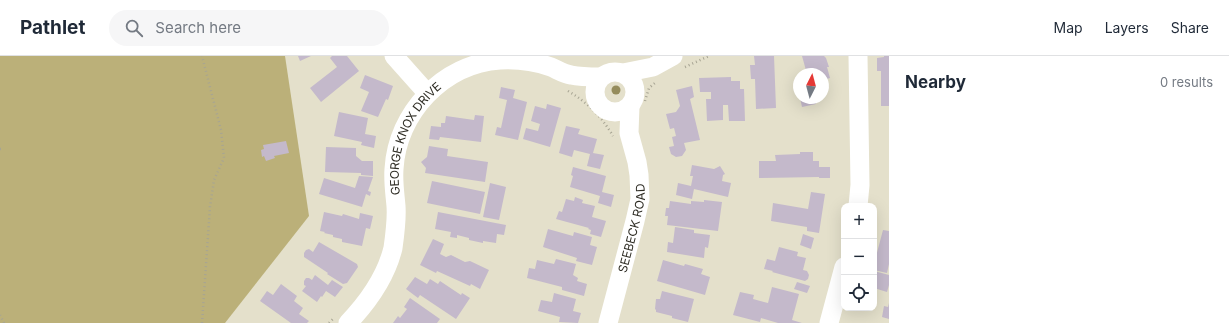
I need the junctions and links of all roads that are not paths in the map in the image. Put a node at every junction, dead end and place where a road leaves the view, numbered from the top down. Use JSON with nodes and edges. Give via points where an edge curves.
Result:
{"nodes":[{"id":1,"x":394,"y":56,"type":"edge"},
{"id":2,"x":858,"y":56,"type":"edge"},
{"id":3,"x":677,"y":62,"type":"edge"},
{"id":4,"x":623,"y":73,"type":"junction"},
{"id":5,"x":656,"y":74,"type":"junction"},
{"id":6,"x":601,"y":77,"type":"junction"},
{"id":7,"x":567,"y":82,"type":"junction"},
{"id":8,"x":427,"y":93,"type":"junction"},
{"id":9,"x":636,"y":100,"type":"junction"},
{"id":10,"x":603,"y":104,"type":"junction"},
{"id":11,"x":621,"y":135,"type":"junction"},
{"id":12,"x":858,"y":203,"type":"edge"},
{"id":13,"x":842,"y":275,"type":"edge"},
{"id":14,"x":342,"y":319,"type":"edge"},
{"id":15,"x":608,"y":323,"type":"edge"},
{"id":16,"x":829,"y":323,"type":"edge"}],
"edges":[{"from":1,"to":8,"type":"street"},
{"from":2,"to":12,"type":"street"},
{"from":3,"to":5,"type":"street"},
{"from":4,"to":5,"type":"street"},
{"from":4,"to":6,"type":"street","via":[[612,72]]},
{"from":4,"to":9,"type":"street","via":[[632,81]]},
{"from":5,"to":9,"type":"street"},
{"from":6,"to":7,"type":"street","name":"GEORGE KNOX DRIVE"},
{"from":6,"to":10,"type":"street","via":[[596,87]]},
{"from":7,"to":8,"type":"street","name":"GEORGE KNOX DRIVE","via":[[538,63],[525,60],[493,61],[461,70]]},
{"from":7,"to":10,"type":"street","name":"GEORGE KNOX DRIVE"},
{"from":8,"to":14,"type":"street","name":"GEORGE KNOX DRIVE","via":[[401,133],[396,150],[396,221],[389,261],[374,292]]},
{"from":9,"to":10,"type":"street","via":[[622,110]]},
{"from":9,"to":11,"type":"street","name":"SEEBECK ROAD"},
{"from":10,"to":11,"type":"street","name":"SEEBECK ROAD"},
{"from":11,"to":15,"type":"street","name":"SEEBECK ROAD","via":[[637,162],[640,199]]},
{"from":13,"to":16,"type":"street"}]}
